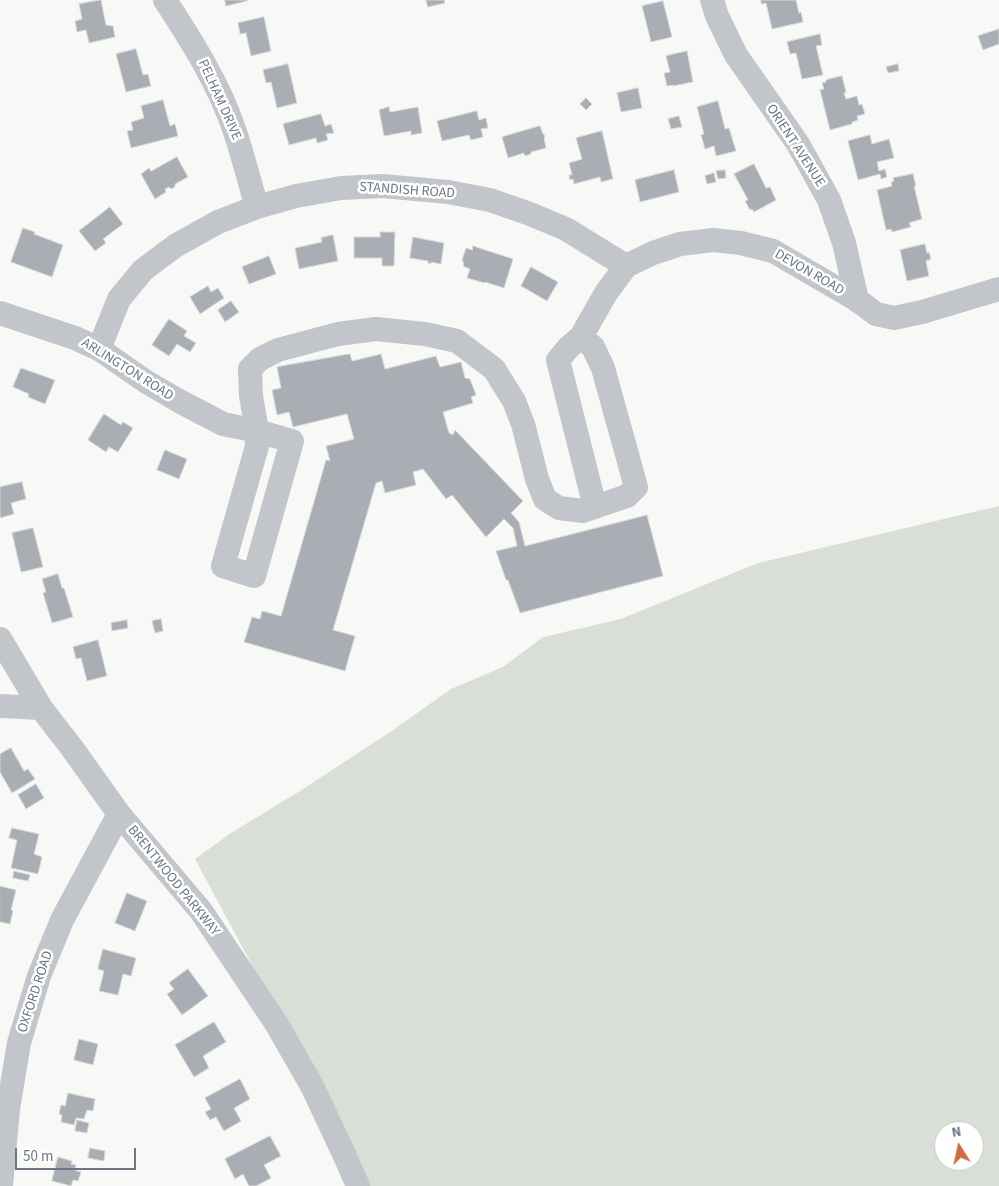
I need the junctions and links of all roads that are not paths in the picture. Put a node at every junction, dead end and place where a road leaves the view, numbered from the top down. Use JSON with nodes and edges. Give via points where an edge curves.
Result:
{"nodes":[{"id":1,"x":165,"y":0,"type":"edge"},
{"id":2,"x":712,"y":0,"type":"edge"},
{"id":3,"x":257,"y":207,"type":"junction"},
{"id":4,"x":626,"y":266,"type":"junction"},
{"id":5,"x":999,"y":289,"type":"edge"},
{"id":6,"x":857,"y":300,"type":"junction"},
{"id":7,"x":0,"y":313,"type":"edge"},
{"id":8,"x":581,"y":337,"type":"junction"},
{"id":9,"x":99,"y":349,"type":"junction"},
{"id":10,"x":257,"y":430,"type":"junction"},
{"id":11,"x":595,"y":507,"type":"junction"},
{"id":12,"x":0,"y":639,"type":"edge"},
{"id":13,"x":0,"y":706,"type":"edge"},
{"id":14,"x":41,"y":708,"type":"junction"},
{"id":15,"x":120,"y":814,"type":"junction"},
{"id":16,"x":2,"y":1186,"type":"edge"},
{"id":17,"x":358,"y":1186,"type":"edge"}],
"edges":[{"from":1,"to":3,"type":"street","name":"PELHAM DRIVE","via":[[195,47],[234,128]]},
{"from":2,"to":6,"type":"street","name":"ORIENT AVENUE","via":[[736,55],[798,144],[829,200],[844,243]]},
{"from":3,"to":4,"type":"street","name":"STANDISH ROAD","via":[[341,188],[383,186],[448,192],[490,200],[530,214],[566,229]]},
{"from":3,"to":9,"type":"street","name":"STANDISH ROAD","via":[[210,226],[143,270],[119,299]]},
{"from":4,"to":6,"type":"street","name":"DEVON ROAD","via":[[680,244],[713,240],[741,243],[773,251]]},
{"from":4,"to":8,"type":"street"},
{"from":5,"to":6,"type":"street","name":"DEVON ROAD","via":[[894,318],[876,314]]},
{"from":7,"to":9,"type":"street","name":"ARLINGTON ROAD"},
{"from":8,"to":11,"type":"street","via":[[558,360]]},
{"from":8,"to":11,"type":"street","via":[[593,347],[603,368],[636,487],[627,496]]},
{"from":9,"to":10,"type":"street","name":"ARLINGTON ROAD","via":[[179,402],[223,424]]},
{"from":10,"to":10,"type":"street","name":"ARLINGTON ROAD","via":[[257,446],[223,566],[254,576],[292,441]]},
{"from":10,"to":11,"type":"street","via":[[250,369],[260,359],[278,350],[338,334],[376,329],[457,341],[494,368],[514,401],[545,499],[559,508],[583,511]]},
{"from":12,"to":14,"type":"street","name":"BRENTWOOD PARKWAY"},
{"from":13,"to":14,"type":"street"},
{"from":14,"to":15,"type":"street","name":"BRENTWOOD PARKWAY"},
{"from":15,"to":16,"type":"street","name":"OXFORD ROAD","via":[[62,920],[39,976],[19,1043],[8,1109]]},
{"from":15,"to":17,"type":"street","name":"BRENTWOOD PARKWAY","via":[[201,911],[276,1023],[312,1086]]}]}
